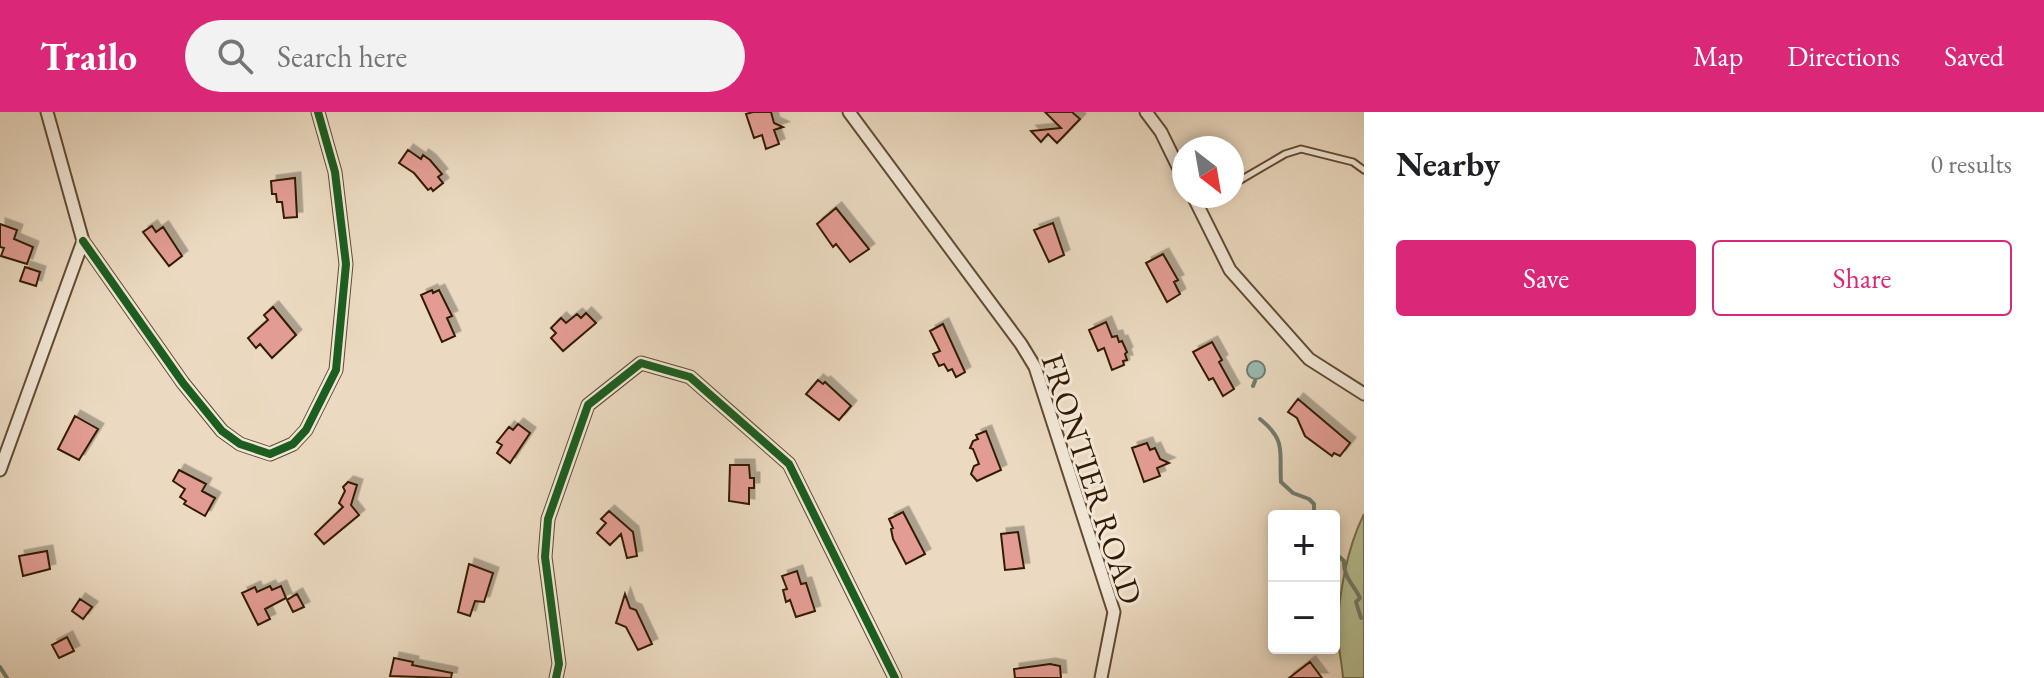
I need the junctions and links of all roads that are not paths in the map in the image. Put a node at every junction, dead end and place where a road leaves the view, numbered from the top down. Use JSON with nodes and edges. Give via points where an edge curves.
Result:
{"nodes":[{"id":1,"x":47,"y":112,"type":"edge"},
{"id":2,"x":318,"y":112,"type":"edge"},
{"id":3,"x":849,"y":112,"type":"edge"},
{"id":4,"x":1146,"y":112,"type":"edge"},
{"id":5,"x":1172,"y":154,"type":"edge"},
{"id":6,"x":1364,"y":170,"type":"edge"},
{"id":7,"x":1244,"y":178,"type":"edge"},
{"id":8,"x":1199,"y":208,"type":"edge"},
{"id":9,"x":83,"y":241,"type":"junction"},
{"id":10,"x":1364,"y":394,"type":"edge"},
{"id":11,"x":0,"y":470,"type":"edge"},
{"id":12,"x":556,"y":678,"type":"edge"},
{"id":13,"x":895,"y":678,"type":"edge"},
{"id":14,"x":1101,"y":678,"type":"edge"}],
"edges":[{"from":1,"to":9,"type":"street"},
{"from":2,"to":9,"type":"street","via":[[335,172],[346,264],[336,370],[306,430],[293,444],[270,454],[222,431]]},
{"from":3,"to":14,"type":"street","name":"FRONTIER ROAD","via":[[1035,367],[1114,612]]},
{"from":4,"to":5,"type":"street"},
{"from":6,"to":7,"type":"lane","via":[[1353,162],[1301,149]]},
{"from":8,"to":10,"type":"street","via":[[1230,270],[1309,359]]},
{"from":9,"to":11,"type":"street"},
{"from":12,"to":13,"type":"street","via":[[559,664],[545,557],[548,519],[588,405],[641,363],[690,377],[789,464]]}]}
